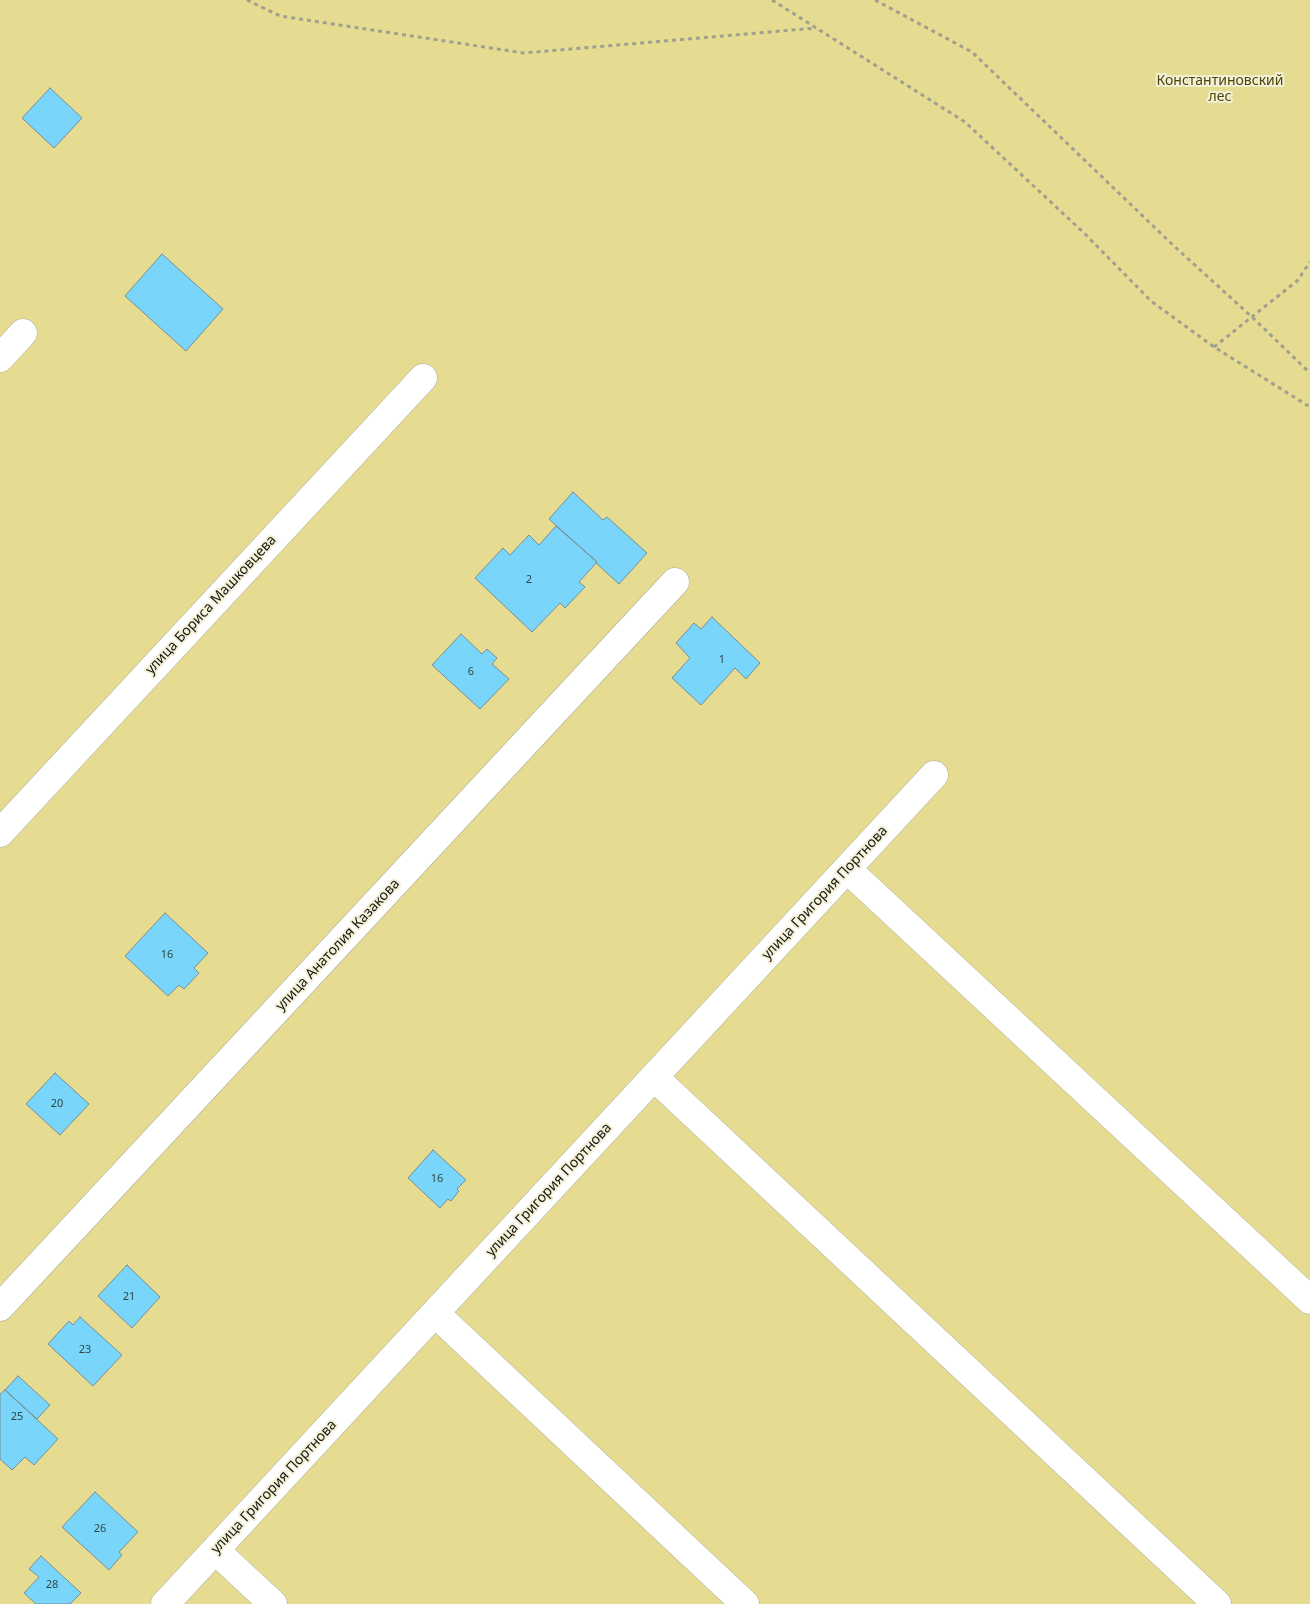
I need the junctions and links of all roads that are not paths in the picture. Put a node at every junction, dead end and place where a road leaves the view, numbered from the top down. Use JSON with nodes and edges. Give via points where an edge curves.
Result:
{"nodes":[{"id":1,"x":23,"y":333,"type":"dead end"},
{"id":2,"x":0,"y":358,"type":"edge"},
{"id":3,"x":423,"y":378,"type":"dead end"},
{"id":4,"x":675,"y":582,"type":"dead end"},
{"id":5,"x":934,"y":776,"type":"dead end"},
{"id":6,"x":0,"y":832,"type":"edge"},
{"id":7,"x":847,"y":869,"type":"junction"},
{"id":8,"x":654,"y":1077,"type":"junction"},
{"id":9,"x":1310,"y":1300,"type":"edge"},
{"id":10,"x":0,"y":1307,"type":"edge"},
{"id":11,"x":435,"y":1313,"type":"junction"},
{"id":12,"x":215,"y":1550,"type":"junction"},
{"id":13,"x":165,"y":1604,"type":"edge"},
{"id":14,"x":273,"y":1604,"type":"edge"},
{"id":15,"x":745,"y":1604,"type":"edge"},
{"id":16,"x":1217,"y":1604,"type":"edge"}],
"edges":[{"from":1,"to":2,"type":"street"},
{"from":3,"to":6,"type":"street","name":"улица Бориса Машковцева"},
{"from":4,"to":10,"type":"street","name":"улица Анатолия Казакова"},
{"from":5,"to":7,"type":"street","name":"улица Григория Портнова"},
{"from":7,"to":8,"type":"street","name":"улица Григория Портнова"},
{"from":7,"to":9,"type":"street"},
{"from":8,"to":11,"type":"street","name":"улица Григория Портнова"},
{"from":8,"to":16,"type":"street"},
{"from":11,"to":12,"type":"street","name":"улица Григория Портнова"},
{"from":11,"to":15,"type":"street"},
{"from":12,"to":13,"type":"street","name":"улица Григория Портнова"},
{"from":12,"to":14,"type":"street"}]}
